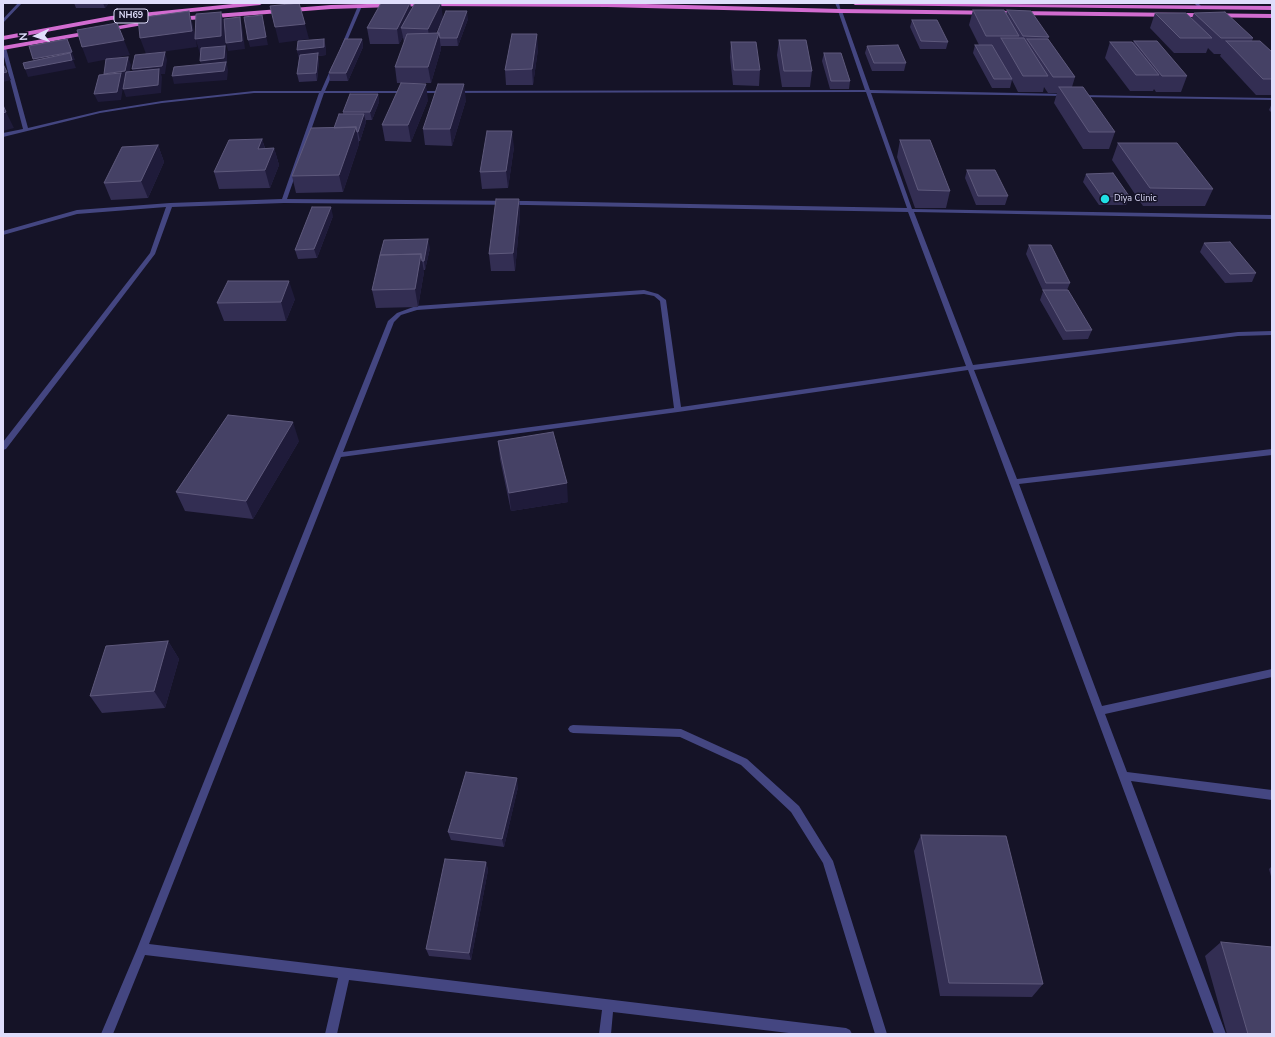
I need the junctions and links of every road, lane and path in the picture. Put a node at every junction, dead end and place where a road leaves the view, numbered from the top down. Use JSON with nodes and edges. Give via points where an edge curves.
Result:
{"nodes":[{"id":1,"x":20,"y":3,"type":"edge"},
{"id":2,"x":260,"y":3,"type":"edge"},
{"id":3,"x":855,"y":3,"type":"edge"},
{"id":4,"x":1198,"y":5,"type":"edge"},
{"id":5,"x":360,"y":6,"type":"junction"},
{"id":6,"x":838,"y":7,"type":"edge"},
{"id":7,"x":1272,"y":8,"type":"edge"},
{"id":8,"x":1272,"y":16,"type":"edge"},
{"id":9,"x":168,"y":20,"type":"edge"},
{"id":10,"x":161,"y":21,"type":"edge"},
{"id":11,"x":3,"y":22,"type":"edge"},
{"id":12,"x":3,"y":38,"type":"edge"},
{"id":13,"x":4,"y":48,"type":"edge"},
{"id":14,"x":338,"y":57,"type":"edge"},
{"id":15,"x":335,"y":64,"type":"edge"},
{"id":16,"x":867,"y":91,"type":"junction"},
{"id":17,"x":322,"y":93,"type":"junction"},
{"id":18,"x":1272,"y":99,"type":"edge"},
{"id":19,"x":26,"y":130,"type":"junction"},
{"id":20,"x":3,"y":135,"type":"edge"},
{"id":21,"x":284,"y":201,"type":"junction"},
{"id":22,"x":170,"y":205,"type":"junction"},
{"id":23,"x":910,"y":210,"type":"junction"},
{"id":24,"x":1272,"y":217,"type":"edge"},
{"id":25,"x":3,"y":233,"type":"edge"},
{"id":26,"x":1272,"y":333,"type":"edge"},
{"id":27,"x":970,"y":368,"type":"junction"},
{"id":28,"x":678,"y":410,"type":"junction"},
{"id":29,"x":3,"y":448,"type":"edge"},
{"id":30,"x":1272,"y":452,"type":"edge"},
{"id":31,"x":337,"y":455,"type":"junction"},
{"id":32,"x":1014,"y":482,"type":"junction"},
{"id":33,"x":1272,"y":673,"type":"edge"},
{"id":34,"x":1100,"y":711,"type":"junction"},
{"id":35,"x":573,"y":729,"type":"dead end"},
{"id":36,"x":1124,"y":776,"type":"junction"},
{"id":37,"x":1272,"y":795,"type":"edge"},
{"id":38,"x":142,"y":949,"type":"junction"},
{"id":39,"x":345,"y":974,"type":"junction"},
{"id":40,"x":608,"y":1005,"type":"junction"},
{"id":41,"x":107,"y":1034,"type":"edge"},
{"id":42,"x":331,"y":1034,"type":"edge"},
{"id":43,"x":605,"y":1034,"type":"edge"},
{"id":44,"x":846,"y":1034,"type":"edge"},
{"id":45,"x":881,"y":1034,"type":"edge"},
{"id":46,"x":1220,"y":1034,"type":"edge"}],
"edges":[{"from":1,"to":11,"type":"street"},
{"from":2,"to":12,"type":"highway","number":"NH69","via":[[111,18]]},
{"from":3,"to":4,"type":"highway"},
{"from":4,"to":7,"type":"highway"},
{"from":5,"to":6,"type":"highway","via":[[425,4]]},
{"from":5,"to":9,"type":"highway"},
{"from":5,"to":14,"type":"street"},
{"from":6,"to":8,"type":"highway"},
{"from":6,"to":16,"type":"street"},
{"from":10,"to":13,"type":"highway","number":"NH69"},
{"from":13,"to":19,"type":"street"},
{"from":15,"to":17,"type":"street"},
{"from":16,"to":17,"type":"street"},
{"from":16,"to":18,"type":"street"},
{"from":16,"to":23,"type":"street"},
{"from":17,"to":19,"type":"street","via":[[254,92],[162,102],[100,112]]},
{"from":17,"to":21,"type":"street"},
{"from":19,"to":20,"type":"street"},
{"from":21,"to":22,"type":"street"},
{"from":21,"to":23,"type":"street"},
{"from":22,"to":25,"type":"street","via":[[77,212]]},
{"from":22,"to":29,"type":"street","via":[[153,253]]},
{"from":23,"to":24,"type":"street"},
{"from":23,"to":27,"type":"street"},
{"from":26,"to":27,"type":"street","via":[[1238,334]]},
{"from":27,"to":28,"type":"street"},
{"from":27,"to":32,"type":"street"},
{"from":28,"to":31,"type":"street"},
{"from":28,"to":31,"type":"street","via":[[662,300],[656,295],[644,292],[416,308],[399,314],[391,321]]},
{"from":30,"to":32,"type":"street"},
{"from":31,"to":38,"type":"street"},
{"from":32,"to":34,"type":"street"},
{"from":33,"to":34,"type":"street"},
{"from":34,"to":36,"type":"street"},
{"from":35,"to":45,"type":"street","via":[[681,734],[744,762],[795,809],[828,861]]},
{"from":36,"to":37,"type":"street"},
{"from":36,"to":46,"type":"street"},
{"from":38,"to":39,"type":"street"},
{"from":38,"to":41,"type":"street"},
{"from":39,"to":40,"type":"street"},
{"from":39,"to":42,"type":"street"},
{"from":40,"to":43,"type":"street"},
{"from":40,"to":44,"type":"street"}]}
